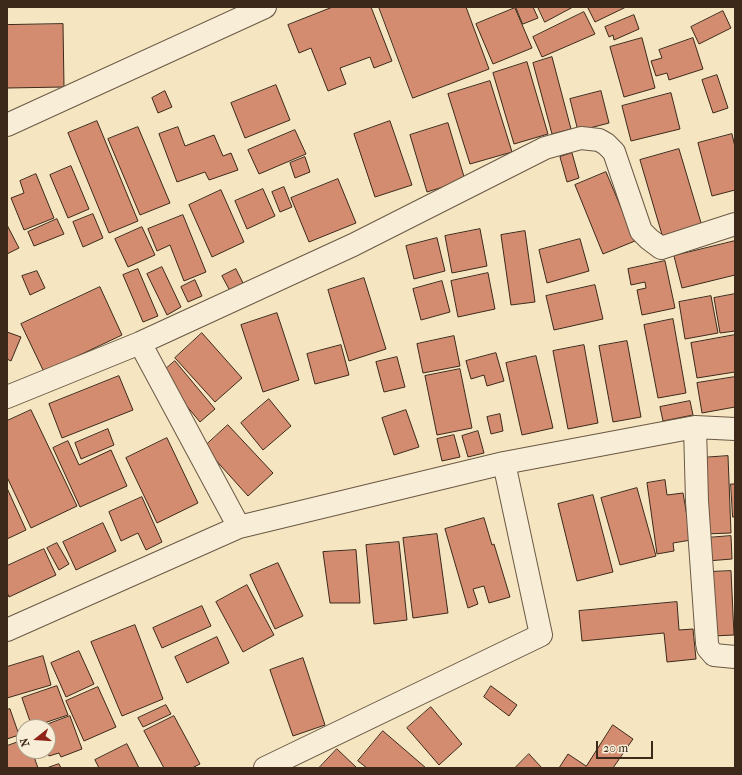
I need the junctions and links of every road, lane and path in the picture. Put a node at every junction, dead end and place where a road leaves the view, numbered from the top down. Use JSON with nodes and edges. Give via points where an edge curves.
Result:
{"nodes":[{"id":1,"x":265,"y":7,"type":"edge"},
{"id":2,"x":7,"y":125,"type":"edge"},
{"id":3,"x":735,"y":224,"type":"edge"},
{"id":4,"x":140,"y":343,"type":"junction"},
{"id":5,"x":7,"y":397,"type":"edge"},
{"id":6,"x":695,"y":427,"type":"junction"},
{"id":7,"x":735,"y":429,"type":"edge"},
{"id":8,"x":504,"y":463,"type":"junction"},
{"id":9,"x":238,"y":527,"type":"junction"},
{"id":10,"x":7,"y":630,"type":"edge"},
{"id":11,"x":735,"y":656,"type":"edge"},
{"id":12,"x":265,"y":768,"type":"edge"}],
"edges":[{"from":1,"to":2,"type":"street"},
{"from":3,"to":4,"type":"street","via":[[661,248],[641,230],[614,152],[599,140],[581,138],[545,148],[353,245]]},
{"from":4,"to":5,"type":"street"},
{"from":4,"to":9,"type":"street"},
{"from":6,"to":7,"type":"street"},
{"from":6,"to":8,"type":"street"},
{"from":6,"to":11,"type":"street","via":[[708,648],[714,655]]},
{"from":8,"to":9,"type":"street"},
{"from":8,"to":12,"type":"street","via":[[541,635]]},
{"from":9,"to":10,"type":"street"}]}
